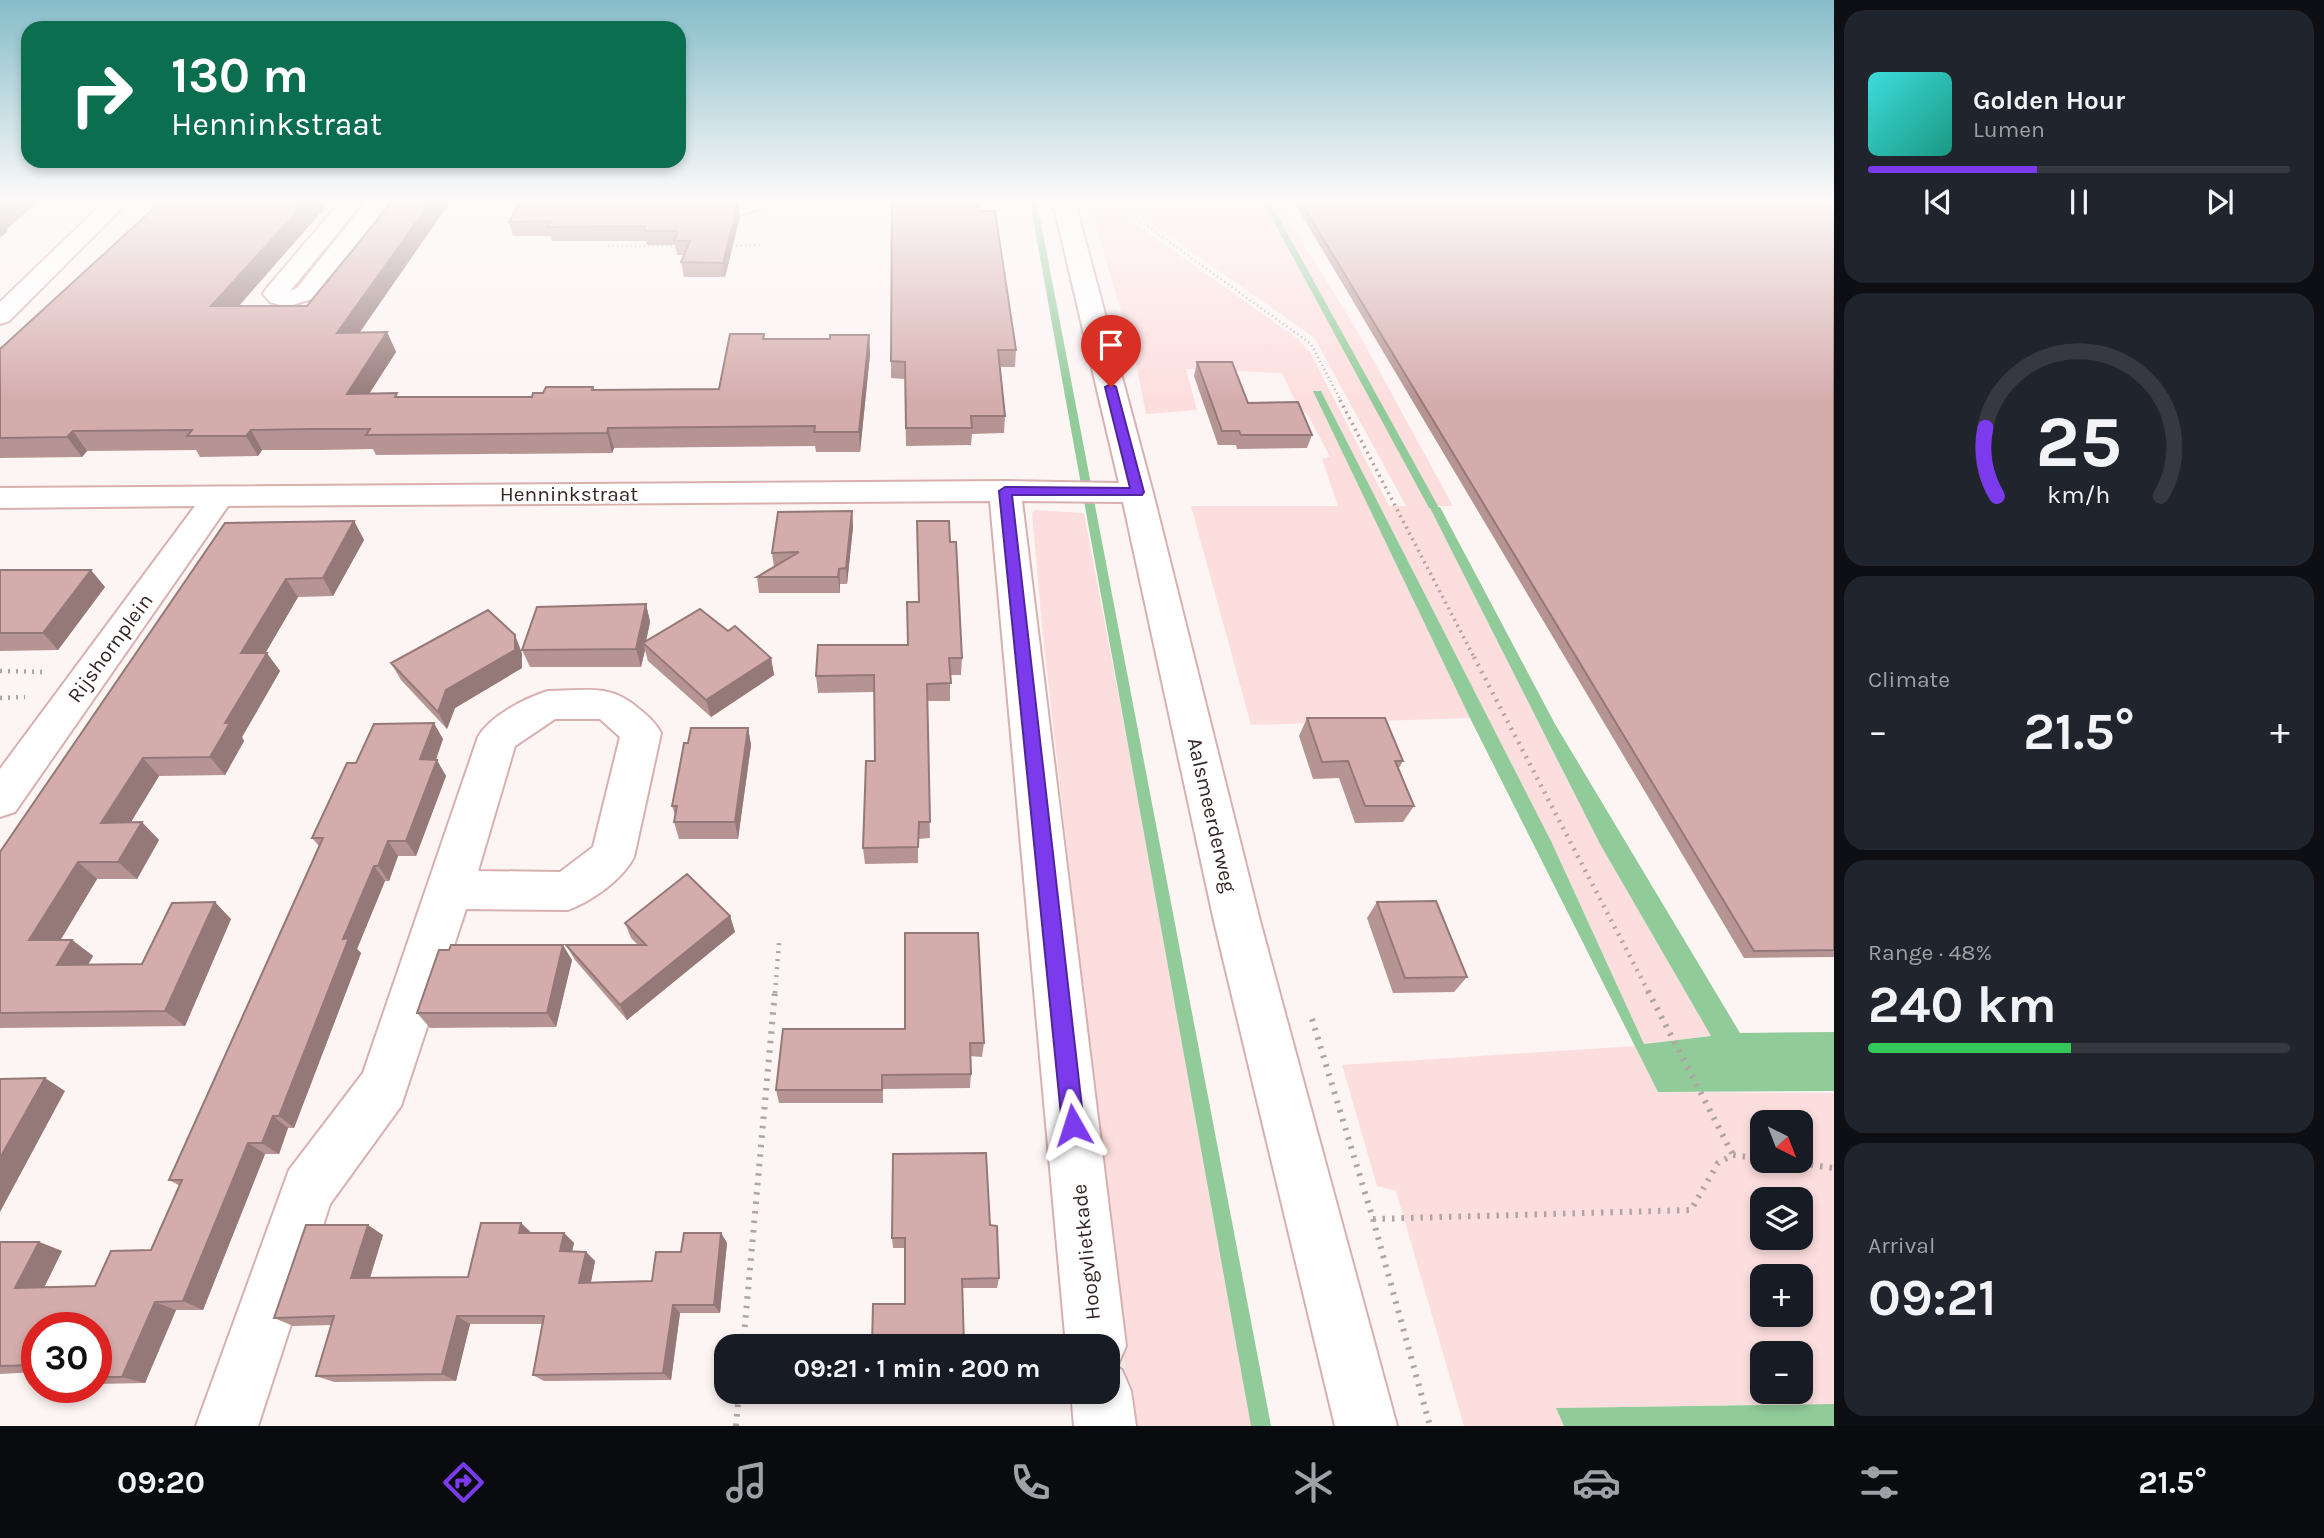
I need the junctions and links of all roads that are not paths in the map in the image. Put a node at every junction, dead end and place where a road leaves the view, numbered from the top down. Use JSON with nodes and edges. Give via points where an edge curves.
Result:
{"nodes":[{"id":1,"x":49,"y":269,"type":"edge"},
{"id":2,"x":296,"y":269,"type":"edge"},
{"id":3,"x":325,"y":269,"type":"edge"},
{"id":4,"x":1077,"y":269,"type":"edge"},
{"id":5,"x":0,"y":316,"type":"edge"},
{"id":6,"x":1005,"y":491,"type":"junction"},
{"id":7,"x":1122,"y":492,"type":"junction"},
{"id":8,"x":219,"y":496,"type":"junction"},
{"id":9,"x":0,"y":498,"type":"edge"},
{"id":10,"x":0,"y":800,"type":"edge"},
{"id":11,"x":450,"y":890,"type":"junction"},
{"id":12,"x":1095,"y":1334,"type":"edge"},
{"id":13,"x":1102,"y":1404,"type":"edge"},
{"id":14,"x":226,"y":1426,"type":"edge"},
{"id":15,"x":1105,"y":1426,"type":"edge"},
{"id":16,"x":1366,"y":1426,"type":"edge"}],
"edges":[{"from":1,"to":5,"type":"street"},
{"from":2,"to":3,"type":"street","via":[[275,294],[279,298],[306,293]]},
{"from":4,"to":7,"type":"street","name":"Aalsmeerderweg"},
{"from":6,"to":7,"type":"street","name":"Henninkstraat"},
{"from":6,"to":8,"type":"street","name":"Henninkstraat"},
{"from":6,"to":12,"type":"street","name":"Hoogvlietkade"},
{"from":7,"to":16,"type":"street","name":"Aalsmeerderweg"},
{"from":8,"to":9,"type":"street","name":"Henninkstraat"},
{"from":8,"to":10,"type":"street","name":"Rijshornplein"},
{"from":11,"to":11,"type":"street","via":[[568,891],[612,857],[641,733],[608,705],[548,705],[498,737]]},
{"from":11,"to":14,"type":"street","via":[[383,1088],[309,1189]]},
{"from":13,"to":15,"type":"street"}]}
